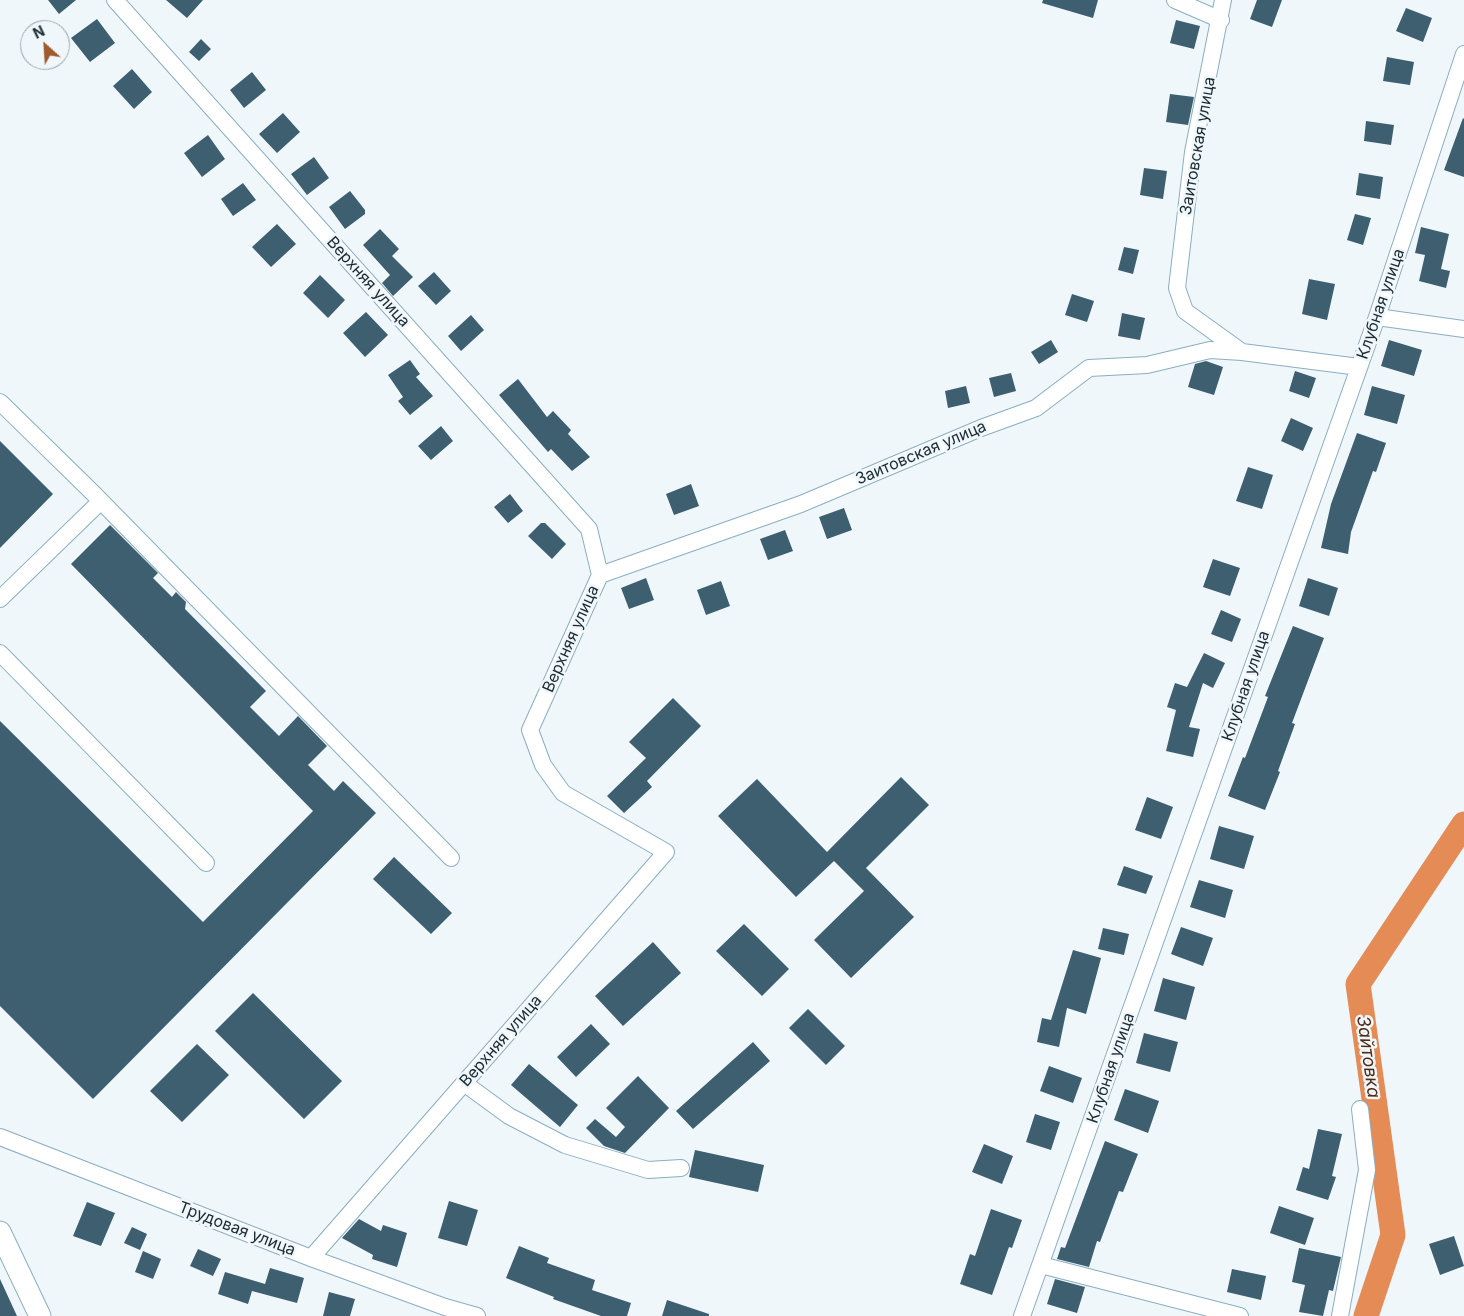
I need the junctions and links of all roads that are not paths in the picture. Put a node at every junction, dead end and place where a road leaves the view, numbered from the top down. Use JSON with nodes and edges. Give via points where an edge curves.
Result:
{"nodes":[{"id":1,"x":115,"y":0,"type":"edge"},
{"id":2,"x":1175,"y":0,"type":"edge"},
{"id":3,"x":1223,"y":0,"type":"edge"},
{"id":4,"x":1221,"y":20,"type":"junction"},
{"id":5,"x":1464,"y":54,"type":"edge"},
{"id":6,"x":1377,"y":317,"type":"junction"},
{"id":7,"x":1464,"y":329,"type":"edge"},
{"id":8,"x":1242,"y":352,"type":"junction"},
{"id":9,"x":1359,"y":367,"type":"junction"},
{"id":10,"x":0,"y":402,"type":"edge"},
{"id":11,"x":101,"y":501,"type":"junction"},
{"id":12,"x":600,"y":575,"type":"junction"},
{"id":13,"x":0,"y":599,"type":"edge"},
{"id":14,"x":0,"y":653,"type":"edge"},
{"id":15,"x":452,"y":858,"type":"dead end"},
{"id":16,"x":206,"y":863,"type":"dead end"},
{"id":17,"x":464,"y":1083,"type":"junction"},
{"id":18,"x":1360,"y":1109,"type":"dead end"},
{"id":19,"x":0,"y":1137,"type":"edge"},
{"id":20,"x":681,"y":1168,"type":"dead end"},
{"id":21,"x":0,"y":1232,"type":"edge"},
{"id":22,"x":311,"y":1258,"type":"junction"},
{"id":23,"x":1041,"y":1264,"type":"junction"},
{"id":24,"x":40,"y":1316,"type":"edge"},
{"id":25,"x":476,"y":1316,"type":"edge"},
{"id":26,"x":1022,"y":1316,"type":"edge"},
{"id":27,"x":1240,"y":1316,"type":"edge"},
{"id":28,"x":1340,"y":1316,"type":"edge"}],
"edges":[{"from":1,"to":12,"type":"street","name":"Верхняя улица","via":[[589,529]]},
{"from":2,"to":4,"type":"street"},
{"from":3,"to":4,"type":"street","name":"Заитовская улица"},
{"from":4,"to":8,"type":"street","name":"Заитовская улица","via":[[1193,152],[1177,288],[1184,311]]},
{"from":5,"to":6,"type":"street","name":"Клубная улица"},
{"from":6,"to":7,"type":"street"},
{"from":6,"to":9,"type":"street","name":"Клубная улица"},
{"from":8,"to":9,"type":"street","name":"Заитовская улица"},
{"from":8,"to":12,"type":"street","name":"Заитовская улица","via":[[1210,350],[1148,365],[1090,368],[1036,408],[801,504]]},
{"from":9,"to":23,"type":"street","name":"Клубная улица"},
{"from":10,"to":11,"type":"street"},
{"from":11,"to":13,"type":"street"},
{"from":11,"to":15,"type":"street"},
{"from":12,"to":17,"type":"street","name":"Верхняя улица","via":[[530,730],[543,764],[563,793],[666,852]]},
{"from":14,"to":16,"type":"street"},
{"from":17,"to":20,"type":"street","via":[[509,1116],[565,1145],[648,1170]]},
{"from":17,"to":22,"type":"street","name":"Верхняя улица"},
{"from":18,"to":28,"type":"street","via":[[1367,1170]]},
{"from":19,"to":22,"type":"street","name":"Трудовая улица"},
{"from":21,"to":24,"type":"main road"},
{"from":22,"to":25,"type":"street","name":"Трудовая улица"},
{"from":23,"to":26,"type":"street","name":"Клубная улица"},
{"from":23,"to":27,"type":"street"}]}
